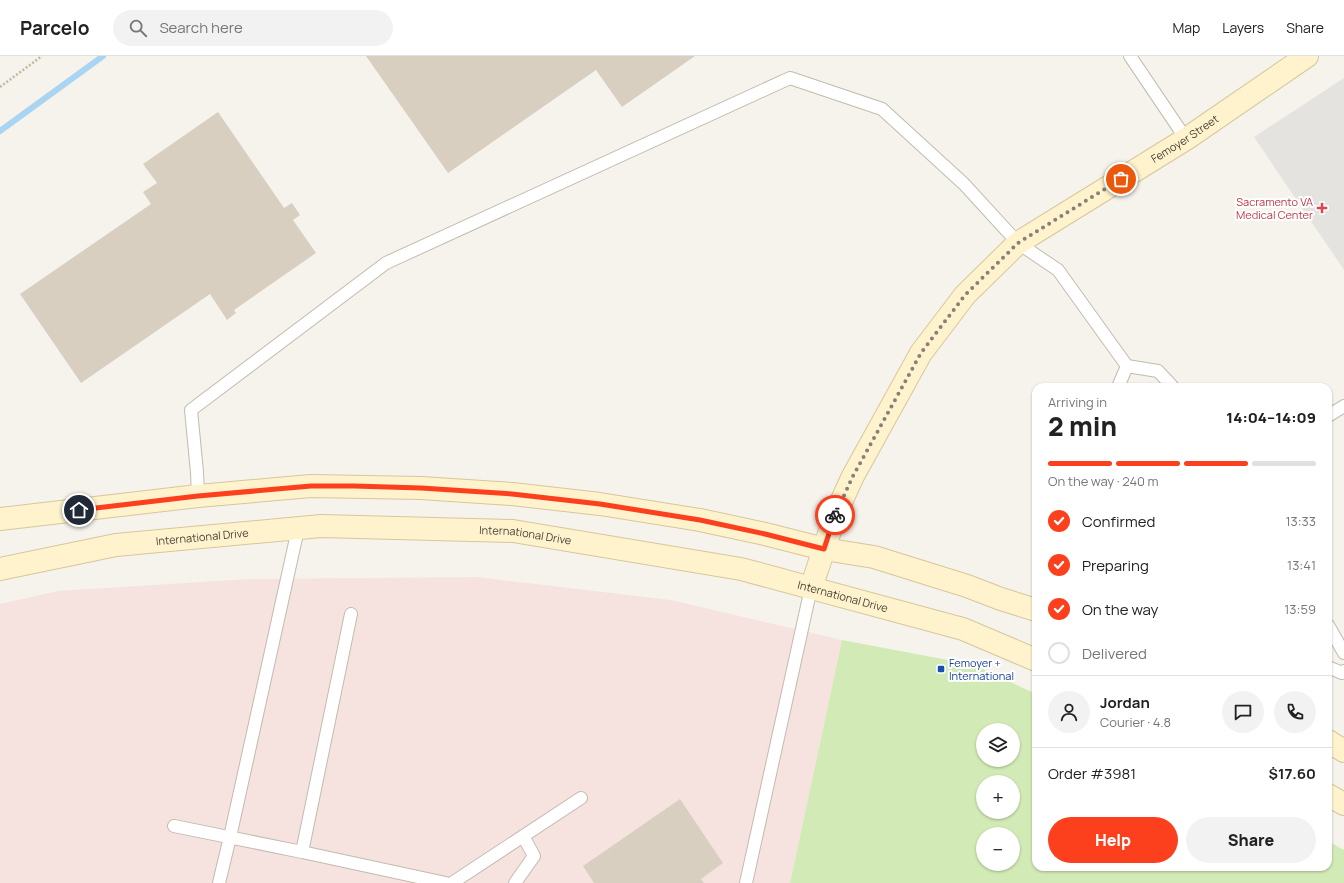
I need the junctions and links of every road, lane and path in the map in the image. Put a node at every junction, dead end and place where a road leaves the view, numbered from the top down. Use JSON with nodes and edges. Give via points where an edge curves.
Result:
{"nodes":[{"id":1,"x":42,"y":56,"type":"edge"},
{"id":2,"x":1130,"y":56,"type":"edge"},
{"id":3,"x":1307,"y":56,"type":"edge"},
{"id":4,"x":0,"y":87,"type":"edge"},
{"id":5,"x":1186,"y":140,"type":"junction"},
{"id":6,"x":1018,"y":243,"type":"junction"},
{"id":7,"x":1127,"y":366,"type":"junction"},
{"id":8,"x":1120,"y":383,"type":"edge"},
{"id":9,"x":1169,"y":383,"type":"edge"},
{"id":10,"x":1344,"y":406,"type":"edge"},
{"id":11,"x":1332,"y":414,"type":"edge"},
{"id":12,"x":198,"y":496,"type":"junction"},
{"id":13,"x":0,"y":520,"type":"edge"},
{"id":14,"x":298,"y":528,"type":"junction"},
{"id":15,"x":824,"y":549,"type":"junction"},
{"id":16,"x":0,"y":569,"type":"edge"},
{"id":17,"x":811,"y":588,"type":"junction"},
{"id":18,"x":1032,"y":609,"type":"edge"},
{"id":19,"x":351,"y":614,"type":"dead end"},
{"id":20,"x":1332,"y":632,"type":"edge"},
{"id":21,"x":1344,"y":653,"type":"edge"},
{"id":22,"x":1032,"y":658,"type":"edge"},
{"id":23,"x":1332,"y":669,"type":"edge"},
{"id":24,"x":1344,"y":671,"type":"edge"},
{"id":25,"x":1332,"y":744,"type":"edge"},
{"id":26,"x":1344,"y":751,"type":"edge"},
{"id":27,"x":1332,"y":797,"type":"edge"},
{"id":28,"x":581,"y":798,"type":"dead end"},
{"id":29,"x":1344,"y":804,"type":"edge"},
{"id":30,"x":174,"y":826,"type":"dead end"},
{"id":31,"x":522,"y":836,"type":"junction"},
{"id":32,"x":230,"y":837,"type":"junction"},
{"id":33,"x":302,"y":852,"type":"junction"},
{"id":34,"x":219,"y":883,"type":"edge"},
{"id":35,"x":446,"y":883,"type":"edge"},
{"id":36,"x":452,"y":883,"type":"edge"},
{"id":37,"x":515,"y":883,"type":"edge"},
{"id":38,"x":746,"y":883,"type":"edge"}],
"edges":[{"from":1,"to":4,"type":"path"},
{"from":2,"to":5,"type":"lane"},
{"from":3,"to":5,"type":"main road","name":"Femoyer Street"},
{"from":5,"to":6,"type":"main road","name":"Femoyer Street"},
{"from":6,"to":7,"type":"lane","via":[[1058,270]]},
{"from":6,"to":12,"type":"lane","via":[[964,184],[882,109],[790,78],[386,263],[191,410]]},
{"from":6,"to":15,"type":"main road","name":"Femoyer Street","via":[[965,295],[921,353],[853,476],[836,513]]},
{"from":7,"to":8,"type":"lane"},
{"from":7,"to":9,"type":"lane","via":[[1158,371]]},
{"from":10,"to":11,"type":"lane"},
{"from":12,"to":13,"type":"main road"},
{"from":12,"to":15,"type":"main road","via":[[311,486],[421,488],[512,494],[600,504],[700,520]]},
{"from":14,"to":16,"type":"main road","name":"International Drive","via":[[116,545]]},
{"from":14,"to":17,"type":"main road","name":"International Drive","via":[[321,526],[513,531],[741,569]]},
{"from":14,"to":32,"type":"lane"},
{"from":15,"to":17,"type":"main road","name":"Femoyer Street"},
{"from":15,"to":18,"type":"main road","via":[[874,557]]},
{"from":17,"to":22,"type":"main road","name":"International Drive","via":[[963,629]]},
{"from":17,"to":38,"type":"lane"},
{"from":19,"to":33,"type":"lane"},
{"from":20,"to":21,"type":"lane"},
{"from":23,"to":24,"type":"lane","via":[[1342,673]]},
{"from":25,"to":26,"type":"main road"},
{"from":27,"to":29,"type":"main road"},
{"from":28,"to":31,"type":"lane"},
{"from":30,"to":32,"type":"lane"},
{"from":31,"to":36,"type":"lane"},
{"from":31,"to":37,"type":"lane","via":[[534,856]]},
{"from":32,"to":33,"type":"lane"},
{"from":32,"to":34,"type":"lane"},
{"from":33,"to":35,"type":"lane"}]}
